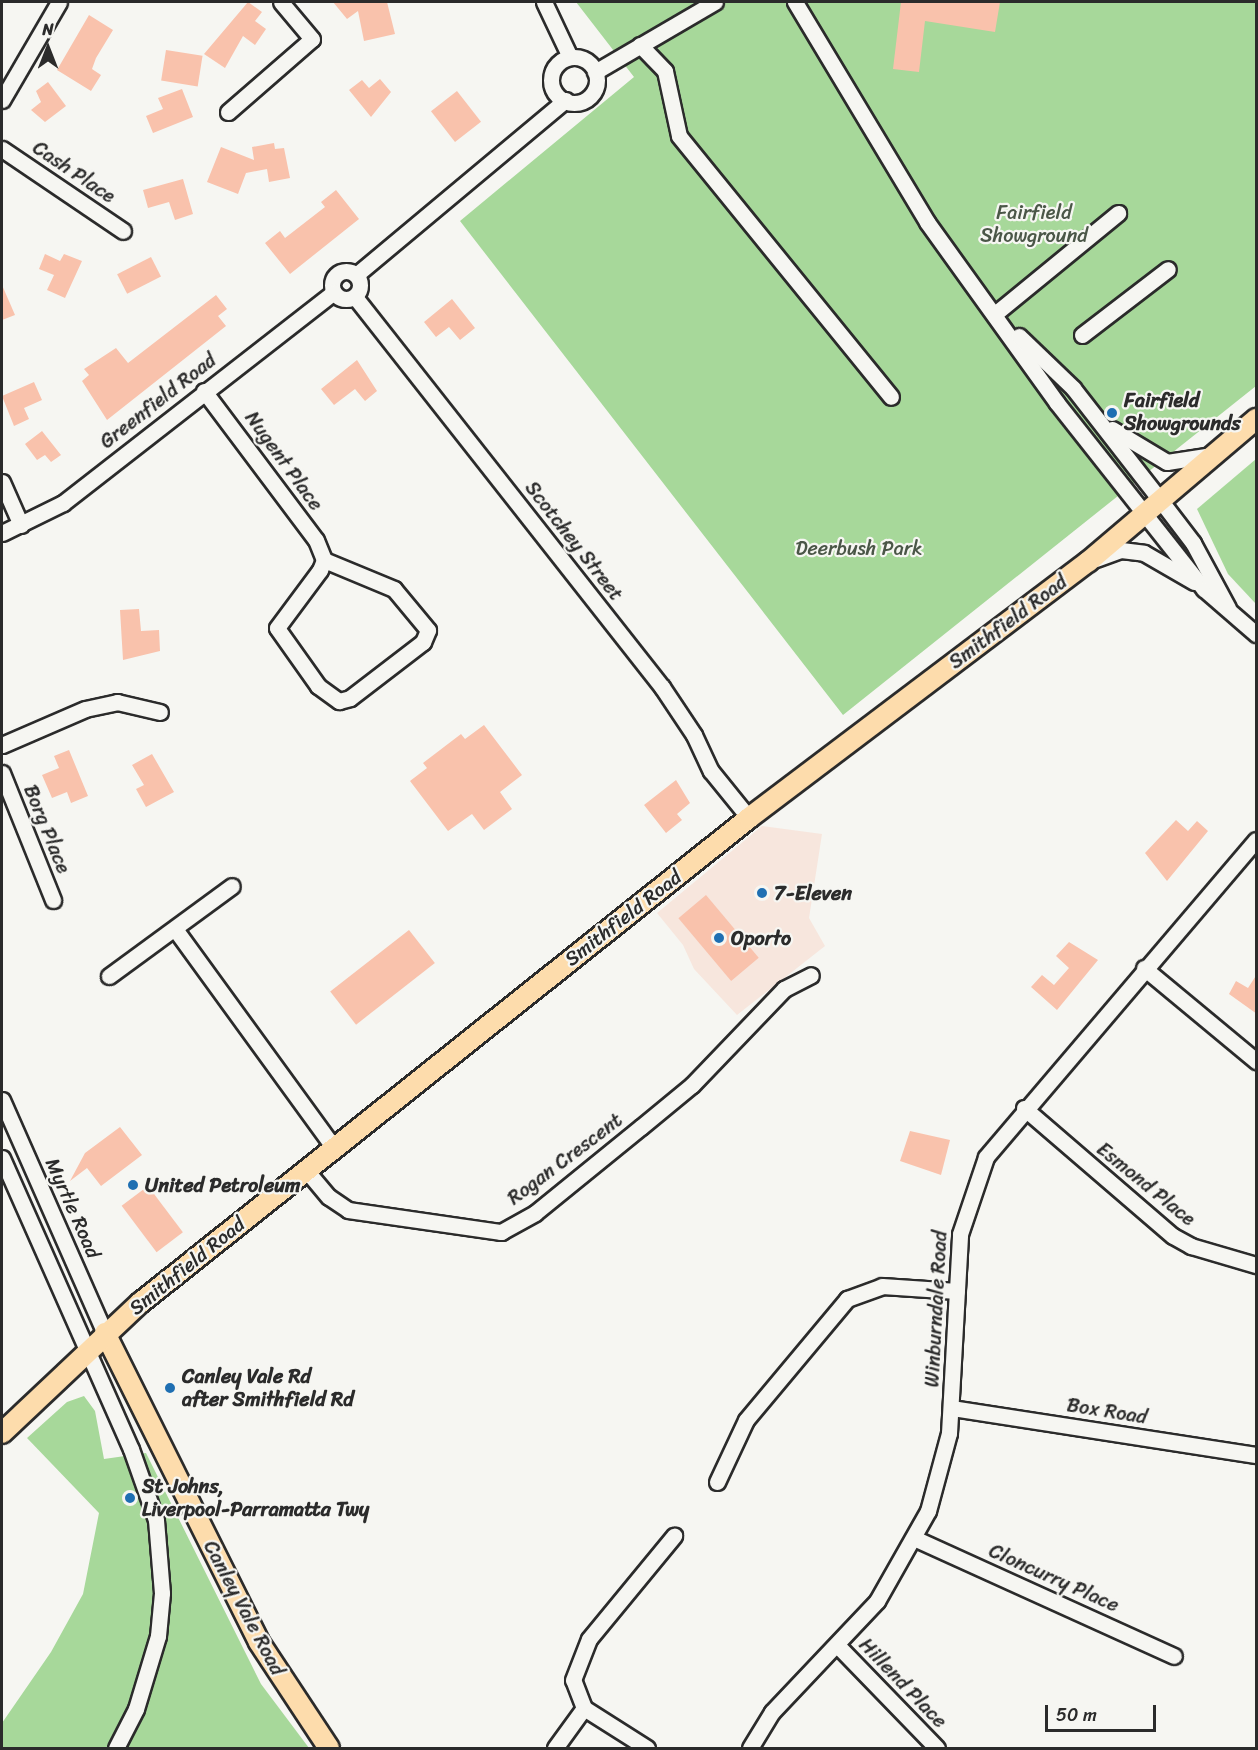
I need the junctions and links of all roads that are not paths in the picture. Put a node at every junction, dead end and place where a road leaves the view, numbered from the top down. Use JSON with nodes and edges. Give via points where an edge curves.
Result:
{"nodes":[{"id":1,"x":58,"y":2,"type":"edge"},
{"id":2,"x":281,"y":2,"type":"edge"},
{"id":3,"x":543,"y":2,"type":"edge"},
{"id":4,"x":715,"y":2,"type":"edge"},
{"id":5,"x":795,"y":2,"type":"edge"},
{"id":6,"x":640,"y":45,"type":"junction"},
{"id":7,"x":570,"y":57,"type":"junction"},
{"id":8,"x":596,"y":72,"type":"junction"},
{"id":9,"x":2,"y":100,"type":"edge"},
{"id":10,"x":565,"y":100,"type":"junction"},
{"id":11,"x":228,"y":112,"type":"dead end"},
{"id":12,"x":2,"y":149,"type":"edge"},
{"id":13,"x":1118,"y":213,"type":"dead end"},
{"id":14,"x":123,"y":231,"type":"dead end"},
{"id":15,"x":1168,"y":269,"type":"dead end"},
{"id":16,"x":356,"y":274,"type":"junction"},
{"id":17,"x":334,"y":292,"type":"junction"},
{"id":18,"x":355,"y":297,"type":"junction"},
{"id":19,"x":996,"y":313,"type":"junction"},
{"id":20,"x":1082,"y":335,"type":"dead end"},
{"id":21,"x":204,"y":391,"type":"junction"},
{"id":22,"x":891,"y":397,"type":"dead end"},
{"id":23,"x":1093,"y":414,"type":"junction"},
{"id":24,"x":1257,"y":419,"type":"edge"},
{"id":25,"x":1213,"y":454,"type":"junction"},
{"id":26,"x":2,"y":482,"type":"edge"},
{"id":27,"x":1161,"y":501,"type":"junction"},
{"id":28,"x":1145,"y":515,"type":"junction"},
{"id":29,"x":21,"y":525,"type":"junction"},
{"id":30,"x":2,"y":533,"type":"edge"},
{"id":31,"x":324,"y":560,"type":"junction"},
{"id":32,"x":1088,"y":562,"type":"junction"},
{"id":33,"x":1204,"y":589,"type":"junction"},
{"id":34,"x":1229,"y":610,"type":"junction"},
{"id":35,"x":1257,"y":634,"type":"edge"},
{"id":36,"x":160,"y":712,"type":"dead end"},
{"id":37,"x":2,"y":745,"type":"edge"},
{"id":38,"x":2,"y":773,"type":"edge"},
{"id":39,"x":749,"y":818,"type":"junction"},
{"id":40,"x":1257,"y":840,"type":"edge"},
{"id":41,"x":232,"y":886,"type":"dead end"},
{"id":42,"x":53,"y":900,"type":"dead end"},
{"id":43,"x":175,"y":928,"type":"junction"},
{"id":44,"x":1144,"y":968,"type":"junction"},
{"id":45,"x":811,"y":975,"type":"dead end"},
{"id":46,"x":109,"y":976,"type":"dead end"},
{"id":47,"x":1257,"y":1061,"type":"edge"},
{"id":48,"x":2,"y":1100,"type":"edge"},
{"id":49,"x":1024,"y":1108,"type":"junction"},
{"id":50,"x":334,"y":1148,"type":"junction"},
{"id":51,"x":2,"y":1158,"type":"edge"},
{"id":52,"x":306,"y":1170,"type":"junction"},
{"id":53,"x":1257,"y":1265,"type":"edge"},
{"id":54,"x":957,"y":1291,"type":"junction"},
{"id":55,"x":105,"y":1333,"type":"junction"},
{"id":56,"x":88,"y":1351,"type":"junction"},
{"id":57,"x":952,"y":1408,"type":"junction"},
{"id":58,"x":2,"y":1432,"type":"edge"},
{"id":59,"x":1257,"y":1455,"type":"edge"},
{"id":60,"x":717,"y":1482,"type":"dead end"},
{"id":61,"x":674,"y":1536,"type":"dead end"},
{"id":62,"x":916,"y":1539,"type":"junction"},
{"id":63,"x":838,"y":1646,"type":"junction"},
{"id":64,"x":1174,"y":1656,"type":"dead end"},
{"id":65,"x":584,"y":1708,"type":"junction"},
{"id":66,"x":116,"y":1749,"type":"edge"},
{"id":67,"x":329,"y":1749,"type":"edge"},
{"id":68,"x":555,"y":1749,"type":"edge"},
{"id":69,"x":647,"y":1749,"type":"edge"},
{"id":70,"x":750,"y":1749,"type":"edge"},
{"id":71,"x":937,"y":1749,"type":"edge"}],
"edges":[{"from":1,"to":9,"type":"street"},
{"from":2,"to":11,"type":"street","via":[[312,39]]},
{"from":3,"to":7,"type":"street"},
{"from":4,"to":6,"type":"street"},
{"from":5,"to":19,"type":"street","via":[[927,222]]},
{"from":6,"to":8,"type":"street"},
{"from":6,"to":22,"type":"street","via":[[665,71],[679,136]]},
{"from":7,"to":8,"type":"street","via":[[583,59]]},
{"from":7,"to":10,"type":"street","via":[[552,73],[553,88]]},
{"from":8,"to":10,"type":"street","via":[[597,83],[590,97],[577,102]]},
{"from":10,"to":16,"type":"street"},
{"from":12,"to":14,"type":"street","name":"Cash Place"},
{"from":13,"to":19,"type":"street"},
{"from":15,"to":20,"type":"street"},
{"from":16,"to":17,"type":"street","via":[[344,271],[335,276]]},
{"from":16,"to":18,"type":"street","via":[[361,284]]},
{"from":17,"to":18,"type":"street","via":[[343,299]]},
{"from":17,"to":21,"type":"street","name":"Greenfield Road"},
{"from":18,"to":39,"type":"street","name":"Scotchey Street","via":[[662,687],[694,735],[711,771]]},
{"from":19,"to":23,"type":"street"},
{"from":19,"to":28,"type":"street","via":[[1057,403]]},
{"from":21,"to":29,"type":"street","name":"Greenfield Road","via":[[63,502]]},
{"from":21,"to":31,"type":"street","name":"Nugent Place","via":[[316,540]]},
{"from":23,"to":25,"type":"street","via":[[1156,459],[1181,463]]},
{"from":23,"to":27,"type":"street"},
{"from":24,"to":25,"type":"main road","name":"Smithfield Road"},
{"from":25,"to":27,"type":"main road","name":"Smithfield Road"},
{"from":26,"to":29,"type":"street"},
{"from":27,"to":28,"type":"main road","name":"Smithfield Road"},
{"from":27,"to":34,"type":"street","via":[[1193,543]]},
{"from":28,"to":32,"type":"main road","name":"Smithfield Road"},
{"from":28,"to":33,"type":"street"},
{"from":29,"to":30,"type":"street","name":"Greenfield Road"},
{"from":31,"to":31,"type":"street","via":[[394,589],[428,630],[423,642],[350,698],[339,700],[318,686],[277,628]]},
{"from":32,"to":33,"type":"street","via":[[1121,550],[1139,552]]},
{"from":32,"to":39,"type":"main road","name":"Smithfield Road"},
{"from":33,"to":34,"type":"street"},
{"from":34,"to":35,"type":"street"},
{"from":36,"to":37,"type":"street","via":[[117,702],[85,709]]},
{"from":38,"to":42,"type":"street","name":"Borg Place"},
{"from":39,"to":50,"type":"main road","name":"Smithfield Road"},
{"from":40,"to":44,"type":"street","name":"Winburndale Road"},
{"from":41,"to":43,"type":"street"},
{"from":43,"to":46,"type":"street"},
{"from":43,"to":50,"type":"street"},
{"from":44,"to":47,"type":"street"},
{"from":44,"to":49,"type":"street","name":"Winburndale Road"},
{"from":45,"to":52,"type":"street","name":"Rogan Crescent","via":[[784,989],[692,1084],[641,1127],[535,1213],[501,1232],[348,1210],[329,1197]]},
{"from":48,"to":55,"type":"street","name":"Myrtle Road"},
{"from":49,"to":53,"type":"street","name":"Esmond Place","via":[[1173,1236],[1191,1246]]},
{"from":49,"to":54,"type":"street","name":"Winburndale Road","via":[[986,1157],[971,1189],[960,1234]]},
{"from":50,"to":52,"type":"main road","name":"Smithfield Road"},
{"from":51,"to":56,"type":"street"},
{"from":52,"to":55,"type":"main road","name":"Smithfield Road"},
{"from":54,"to":57,"type":"street","name":"Winburndale Road"},
{"from":54,"to":60,"type":"street","via":[[882,1286],[847,1299],[746,1420]]},
{"from":55,"to":56,"type":"main road","name":"Smithfield Road"},
{"from":55,"to":67,"type":"main road","name":"Canley Vale Road","via":[[259,1642]]},
{"from":56,"to":58,"type":"main road","name":"Smithfield Road"},
{"from":56,"to":66,"type":"street","via":[[149,1494],[162,1567],[160,1614],[150,1671]]},
{"from":57,"to":59,"type":"street","name":"Box Road"},
{"from":57,"to":62,"type":"street","name":"Winburndale Road","via":[[945,1457]]},
{"from":61,"to":65,"type":"street","via":[[589,1639],[573,1680]]},
{"from":62,"to":63,"type":"street","name":"Winburndale Road","via":[[877,1601]]},
{"from":62,"to":64,"type":"street","name":"Cloncurry Place"},
{"from":63,"to":70,"type":"street","name":"Winburndale Road","via":[[772,1712]]},
{"from":63,"to":71,"type":"street","name":"Hillend Place"},
{"from":65,"to":68,"type":"street"},
{"from":65,"to":69,"type":"street"}]}
